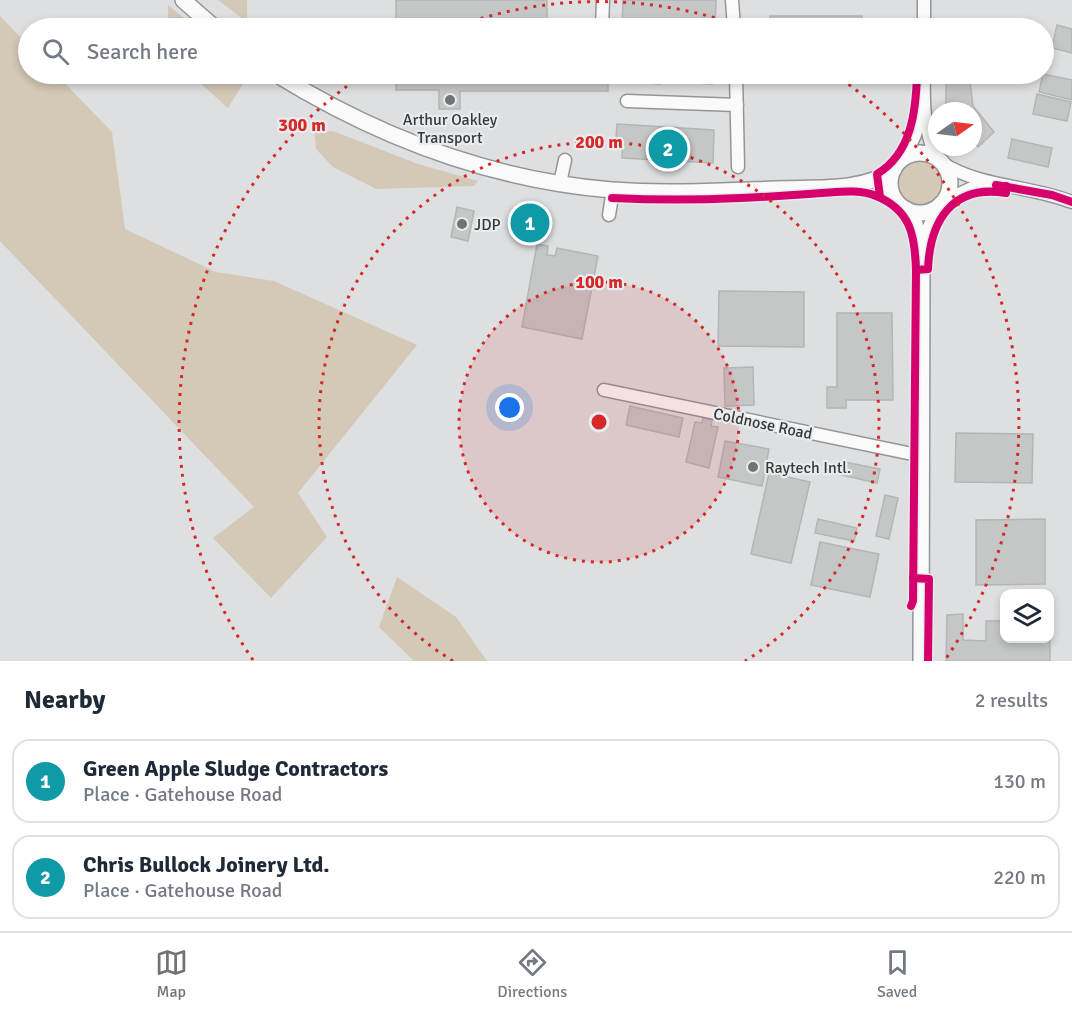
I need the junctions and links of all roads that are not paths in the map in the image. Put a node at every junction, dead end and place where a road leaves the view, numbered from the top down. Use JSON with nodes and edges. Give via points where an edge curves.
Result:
{"nodes":[{"id":1,"x":183,"y":0,"type":"edge"},
{"id":2,"x":603,"y":0,"type":"edge"},
{"id":3,"x":732,"y":0,"type":"edge"},
{"id":4,"x":924,"y":0,"type":"edge"},
{"id":5,"x":204,"y":18,"type":"edge"},
{"id":6,"x":602,"y":18,"type":"edge"},
{"id":7,"x":733,"y":18,"type":"edge"},
{"id":8,"x":924,"y":18,"type":"edge"},
{"id":9,"x":294,"y":84,"type":"edge"},
{"id":10,"x":736,"y":84,"type":"edge"},
{"id":11,"x":924,"y":84,"type":"edge"},
{"id":12,"x":627,"y":101,"type":"dead end"},
{"id":13,"x":923,"y":103,"type":"junction"},
{"id":14,"x":737,"y":105,"type":"junction"},
{"id":15,"x":565,"y":160,"type":"dead end"},
{"id":16,"x":939,"y":160,"type":"junction"},
{"id":17,"x":899,"y":164,"type":"junction"},
{"id":18,"x":738,"y":167,"type":"dead end"},
{"id":19,"x":560,"y":183,"type":"junction"},
{"id":20,"x":995,"y":185,"type":"junction"},
{"id":21,"x":852,"y":186,"type":"junction"},
{"id":22,"x":613,"y":190,"type":"junction"},
{"id":23,"x":1072,"y":202,"type":"edge"},
{"id":24,"x":900,"y":203,"type":"junction"},
{"id":25,"x":943,"y":203,"type":"junction"},
{"id":26,"x":609,"y":215,"type":"dead end"},
{"id":27,"x":922,"y":256,"type":"junction"},
{"id":28,"x":604,"y":390,"type":"dead end"},
{"id":29,"x":922,"y":456,"type":"junction"},
{"id":30,"x":921,"y":661,"type":"edge"}],
"edges":[{"from":1,"to":5,"type":"main road"},
{"from":2,"to":6,"type":"street"},
{"from":3,"to":7,"type":"street"},
{"from":4,"to":8,"type":"street"},
{"from":9,"to":19,"type":"main road","via":[[379,130],[422,147],[465,162]]},
{"from":10,"to":14,"type":"street"},
{"from":11,"to":13,"type":"street"},
{"from":12,"to":14,"type":"street"},
{"from":13,"to":16,"type":"street","via":[[926,130]]},
{"from":13,"to":17,"type":"street","via":[[915,135]]},
{"from":14,"to":18,"type":"street"},
{"from":15,"to":19,"type":"street"},
{"from":16,"to":17,"type":"main road","via":[[917,154]]},
{"from":16,"to":20,"type":"street","via":[[960,173]]},
{"from":16,"to":25,"type":"main road","via":[[950,184]]},
{"from":17,"to":21,"type":"main road","via":[[878,179]]},
{"from":17,"to":24,"type":"main road","via":[[891,182]]},
{"from":19,"to":22,"type":"main road"},
{"from":20,"to":23,"type":"street","via":[[1042,192]]},
{"from":20,"to":25,"type":"street","via":[[972,188]]},
{"from":21,"to":22,"type":"main road","via":[[740,191]]},
{"from":21,"to":24,"type":"main road","via":[[879,191]]},
{"from":22,"to":26,"type":"street"},
{"from":24,"to":25,"type":"main road","via":[[921,213]]},
{"from":24,"to":27,"type":"main road","via":[[915,224]]},
{"from":25,"to":27,"type":"main road"},
{"from":27,"to":29,"type":"main road"},
{"from":28,"to":29,"type":"street","name":"Coldnose Road"},
{"from":29,"to":30,"type":"main road"}]}
